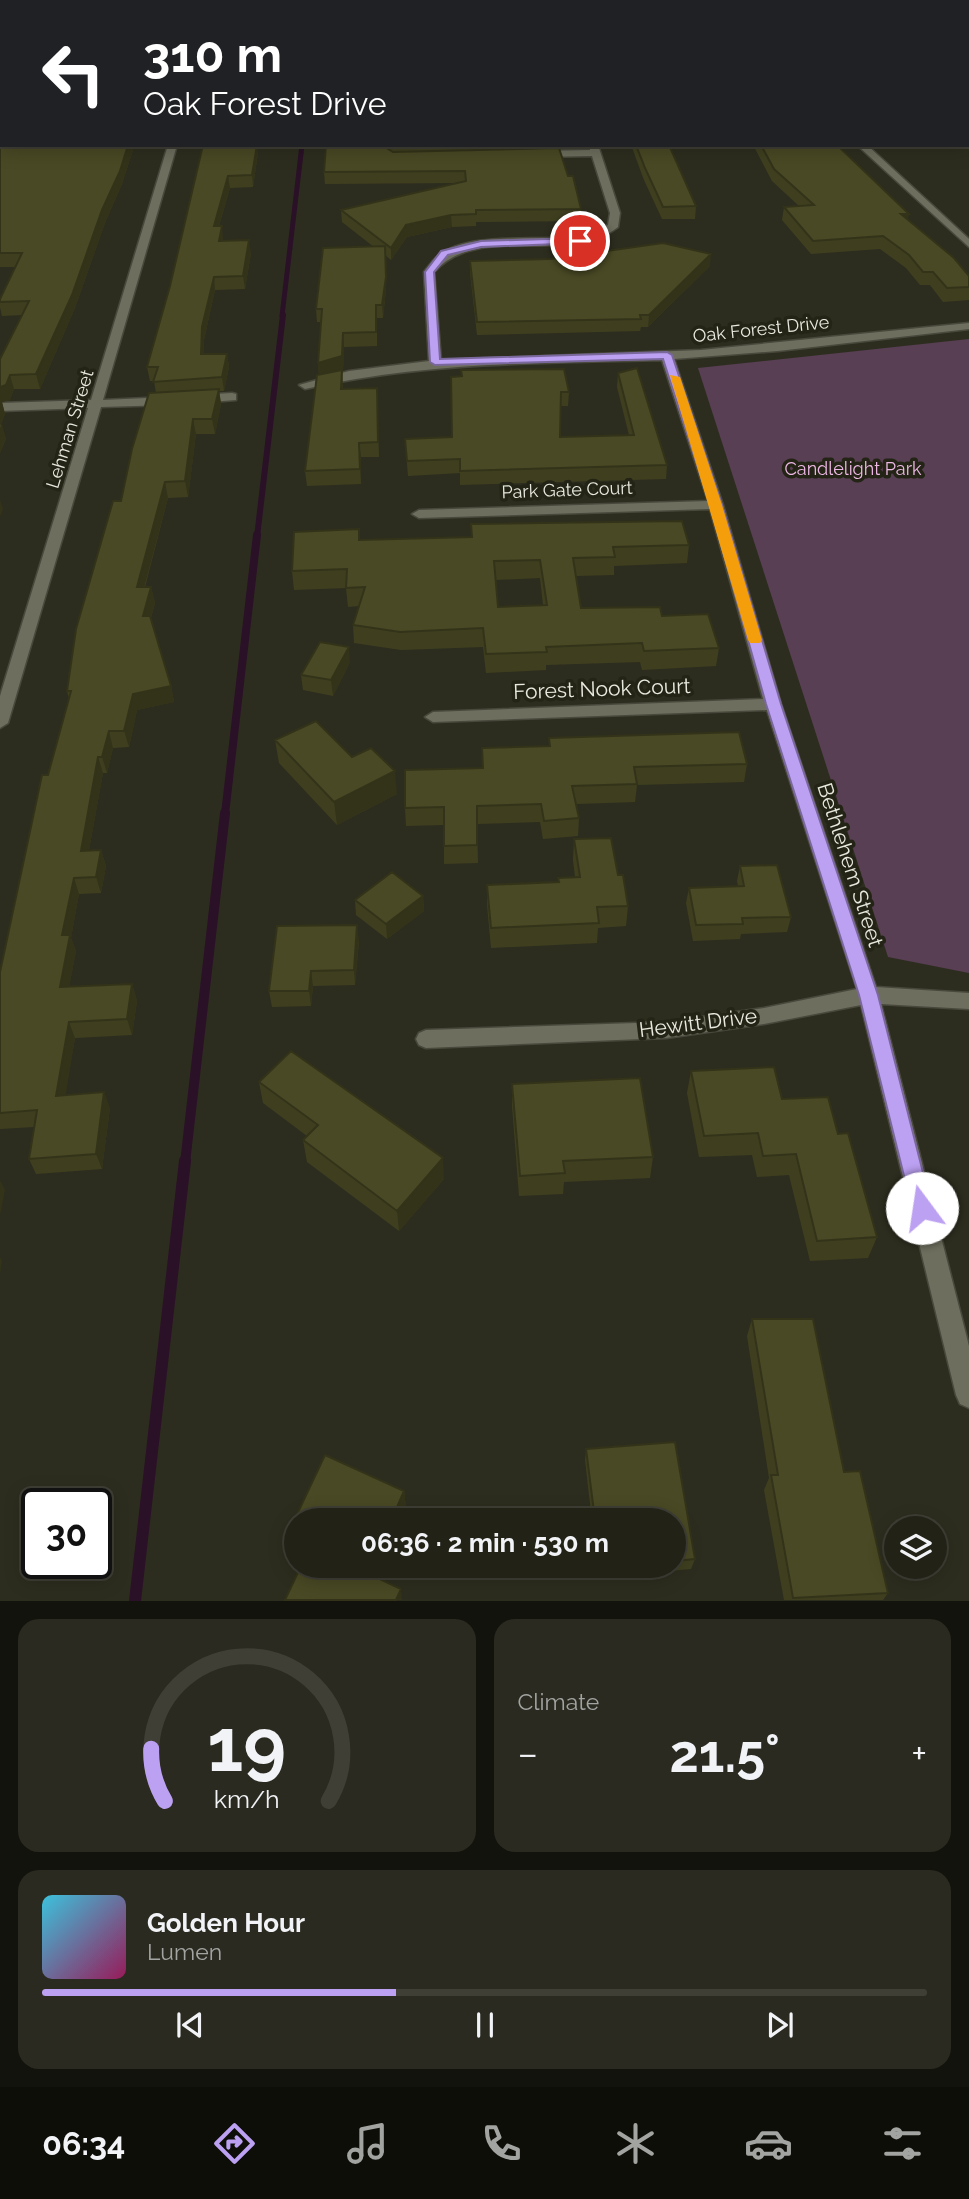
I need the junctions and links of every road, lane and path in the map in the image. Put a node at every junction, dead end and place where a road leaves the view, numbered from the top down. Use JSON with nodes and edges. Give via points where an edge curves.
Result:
{"nodes":[{"id":1,"x":172,"y":147,"type":"edge"},
{"id":2,"x":863,"y":147,"type":"edge"},
{"id":3,"x":594,"y":149,"type":"edge"},
{"id":4,"x":523,"y":155,"type":"edge"},
{"id":5,"x":969,"y":244,"type":"edge"},
{"id":6,"x":969,"y":326,"type":"edge"},
{"id":7,"x":667,"y":355,"type":"junction"},
{"id":8,"x":435,"y":362,"type":"junction"},
{"id":9,"x":305,"y":385,"type":"dead end"},
{"id":10,"x":232,"y":397,"type":"dead end"},
{"id":11,"x":96,"y":405,"type":"junction"},
{"id":12,"x":0,"y":407,"type":"edge"},
{"id":13,"x":716,"y":505,"type":"junction"},
{"id":14,"x":419,"y":514,"type":"dead end"},
{"id":15,"x":774,"y":704,"type":"junction"},
{"id":16,"x":433,"y":716,"type":"dead end"},
{"id":17,"x":0,"y":723,"type":"edge"},
{"id":18,"x":869,"y":995,"type":"junction"},
{"id":19,"x":969,"y":1001,"type":"edge"},
{"id":20,"x":426,"y":1040,"type":"dead end"},
{"id":21,"x":969,"y":1395,"type":"edge"}],
"edges":[{"from":1,"to":11,"type":"street","name":"Lehman Street"},
{"from":2,"to":5,"type":"street"},
{"from":3,"to":4,"type":"street"},
{"from":3,"to":8,"type":"street","via":[[615,213],[613,227],[580,241],[465,247],[444,253],[429,272]]},
{"from":6,"to":7,"type":"street","name":"Oak Forest Drive"},
{"from":7,"to":8,"type":"street","name":"Oak Forest Drive"},
{"from":7,"to":13,"type":"street","name":"Bethlehem Street"},
{"from":8,"to":9,"type":"street","name":"Oak Forest Drive"},
{"from":10,"to":11,"type":"street"},
{"from":11,"to":12,"type":"street"},
{"from":11,"to":17,"type":"street","name":"Lehman Street"},
{"from":13,"to":14,"type":"street","name":"Park Gate Court"},
{"from":13,"to":15,"type":"street","name":"Bethlehem Street"},
{"from":15,"to":16,"type":"street","name":"Forest Nook Court"},
{"from":15,"to":18,"type":"street","name":"Bethlehem Street"},
{"from":18,"to":19,"type":"street","name":"Hewitt Drive"},
{"from":18,"to":20,"type":"street","name":"Hewitt Drive","via":[[666,1030]]},
{"from":18,"to":21,"type":"street","name":"Bethlehem Street"}]}
